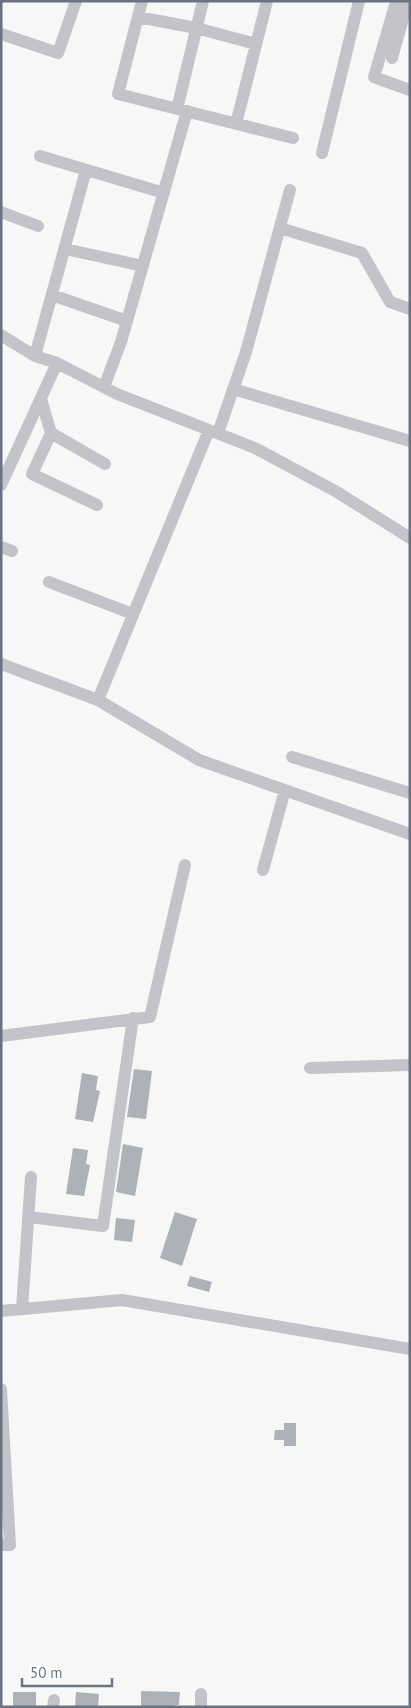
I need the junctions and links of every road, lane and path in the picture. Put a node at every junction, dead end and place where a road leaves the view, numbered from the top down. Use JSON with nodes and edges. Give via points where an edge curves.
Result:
{"nodes":[{"id":1,"x":76,"y":1,"type":"edge"},
{"id":2,"x":142,"y":1,"type":"edge"},
{"id":3,"x":203,"y":1,"type":"edge"},
{"id":4,"x":267,"y":1,"type":"edge"},
{"id":5,"x":360,"y":1,"type":"edge"},
{"id":6,"x":403,"y":3,"type":"edge"},
{"id":7,"x":138,"y":17,"type":"junction"},
{"id":8,"x":196,"y":28,"type":"junction"},
{"id":9,"x":1,"y":34,"type":"edge"},
{"id":10,"x":256,"y":44,"type":"junction"},
{"id":11,"x":392,"y":58,"type":"dead end"},
{"id":12,"x":410,"y":90,"type":"edge"},
{"id":13,"x":182,"y":110,"type":"junction"},
{"id":14,"x":236,"y":124,"type":"junction"},
{"id":15,"x":292,"y":138,"type":"dead end"},
{"id":16,"x":322,"y":153,"type":"dead end"},
{"id":17,"x":40,"y":156,"type":"dead end"},
{"id":18,"x":86,"y":170,"type":"junction"},
{"id":19,"x":290,"y":190,"type":"dead end"},
{"id":20,"x":164,"y":193,"type":"junction"},
{"id":21,"x":1,"y":212,"type":"edge"},
{"id":22,"x":38,"y":226,"type":"dead end"},
{"id":23,"x":280,"y":228,"type":"junction"},
{"id":24,"x":65,"y":249,"type":"junction"},
{"id":25,"x":142,"y":266,"type":"junction"},
{"id":26,"x":52,"y":295,"type":"junction"},
{"id":27,"x":410,"y":309,"type":"edge"},
{"id":28,"x":127,"y":322,"type":"junction"},
{"id":29,"x":1,"y":335,"type":"edge"},
{"id":30,"x":35,"y":356,"type":"junction"},
{"id":31,"x":57,"y":363,"type":"junction"},
{"id":32,"x":104,"y":387,"type":"junction"},
{"id":33,"x":233,"y":389,"type":"junction"},
{"id":34,"x":41,"y":399,"type":"junction"},
{"id":35,"x":51,"y":432,"type":"junction"},
{"id":36,"x":213,"y":432,"type":"junction"},
{"id":37,"x":410,"y":441,"type":"edge"},
{"id":38,"x":105,"y":464,"type":"dead end"},
{"id":39,"x":1,"y":485,"type":"edge"},
{"id":40,"x":97,"y":505,"type":"dead end"},
{"id":41,"x":410,"y":538,"type":"edge"},
{"id":42,"x":49,"y":582,"type":"dead end"},
{"id":43,"x":133,"y":614,"type":"junction"},
{"id":44,"x":1,"y":664,"type":"edge"},
{"id":45,"x":98,"y":700,"type":"junction"},
{"id":46,"x":292,"y":757,"type":"dead end"},
{"id":47,"x":285,"y":790,"type":"junction"},
{"id":48,"x":410,"y":793,"type":"edge"},
{"id":49,"x":410,"y":834,"type":"edge"},
{"id":50,"x":185,"y":865,"type":"dead end"},
{"id":51,"x":263,"y":870,"type":"dead end"},
{"id":52,"x":133,"y":1018,"type":"junction"},
{"id":53,"x":1,"y":1036,"type":"edge"},
{"id":54,"x":410,"y":1064,"type":"edge"},
{"id":55,"x":310,"y":1068,"type":"dead end"},
{"id":56,"x":31,"y":1177,"type":"dead end"},
{"id":57,"x":28,"y":1217,"type":"junction"},
{"id":58,"x":22,"y":1309,"type":"junction"},
{"id":59,"x":1,"y":1311,"type":"edge"},
{"id":60,"x":410,"y":1349,"type":"edge"},
{"id":61,"x":1,"y":1389,"type":"edge"},
{"id":62,"x":1,"y":1545,"type":"edge"}],
"edges":[{"from":1,"to":9,"type":"street","via":[[58,53]]},
{"from":2,"to":7,"type":"street"},
{"from":3,"to":8,"type":"street"},
{"from":4,"to":10,"type":"street"},
{"from":5,"to":16,"type":"street"},
{"from":6,"to":11,"type":"street"},
{"from":6,"to":12,"type":"street","via":[[374,77]]},
{"from":7,"to":8,"type":"street"},
{"from":7,"to":13,"type":"street","via":[[118,94]]},
{"from":8,"to":10,"type":"street"},
{"from":8,"to":13,"type":"street"},
{"from":10,"to":14,"type":"street"},
{"from":13,"to":14,"type":"street"},
{"from":13,"to":20,"type":"street"},
{"from":14,"to":15,"type":"street"},
{"from":17,"to":18,"type":"street"},
{"from":18,"to":20,"type":"street"},
{"from":18,"to":24,"type":"street"},
{"from":19,"to":23,"type":"street"},
{"from":20,"to":25,"type":"street"},
{"from":21,"to":22,"type":"street"},
{"from":23,"to":27,"type":"street","via":[[362,253],[390,302]]},
{"from":23,"to":33,"type":"street"},
{"from":24,"to":25,"type":"street"},
{"from":24,"to":26,"type":"street"},
{"from":25,"to":28,"type":"street"},
{"from":26,"to":28,"type":"street"},
{"from":26,"to":30,"type":"street"},
{"from":28,"to":32,"type":"street"},
{"from":29,"to":30,"type":"street"},
{"from":30,"to":31,"type":"street"},
{"from":31,"to":32,"type":"street"},
{"from":31,"to":34,"type":"street"},
{"from":32,"to":36,"type":"street"},
{"from":33,"to":36,"type":"street"},
{"from":33,"to":37,"type":"street"},
{"from":34,"to":35,"type":"street"},
{"from":34,"to":39,"type":"street"},
{"from":35,"to":38,"type":"street"},
{"from":35,"to":40,"type":"street","via":[[32,474]]},
{"from":36,"to":41,"type":"street","via":[[255,448],[337,492]]},
{"from":36,"to":43,"type":"street"},
{"from":42,"to":43,"type":"street"},
{"from":43,"to":45,"type":"street"},
{"from":44,"to":45,"type":"street"},
{"from":45,"to":47,"type":"street","via":[[199,760]]},
{"from":46,"to":48,"type":"street"},
{"from":47,"to":49,"type":"street"},
{"from":47,"to":51,"type":"street"},
{"from":50,"to":52,"type":"street","via":[[150,1017]]},
{"from":52,"to":53,"type":"street"},
{"from":52,"to":57,"type":"street","via":[[103,1226]]},
{"from":54,"to":55,"type":"street"},
{"from":56,"to":57,"type":"street"},
{"from":57,"to":58,"type":"street"},
{"from":58,"to":59,"type":"street"},
{"from":58,"to":60,"type":"street","via":[[122,1300]]},
{"from":61,"to":62,"type":"street","via":[[10,1545]]}]}
